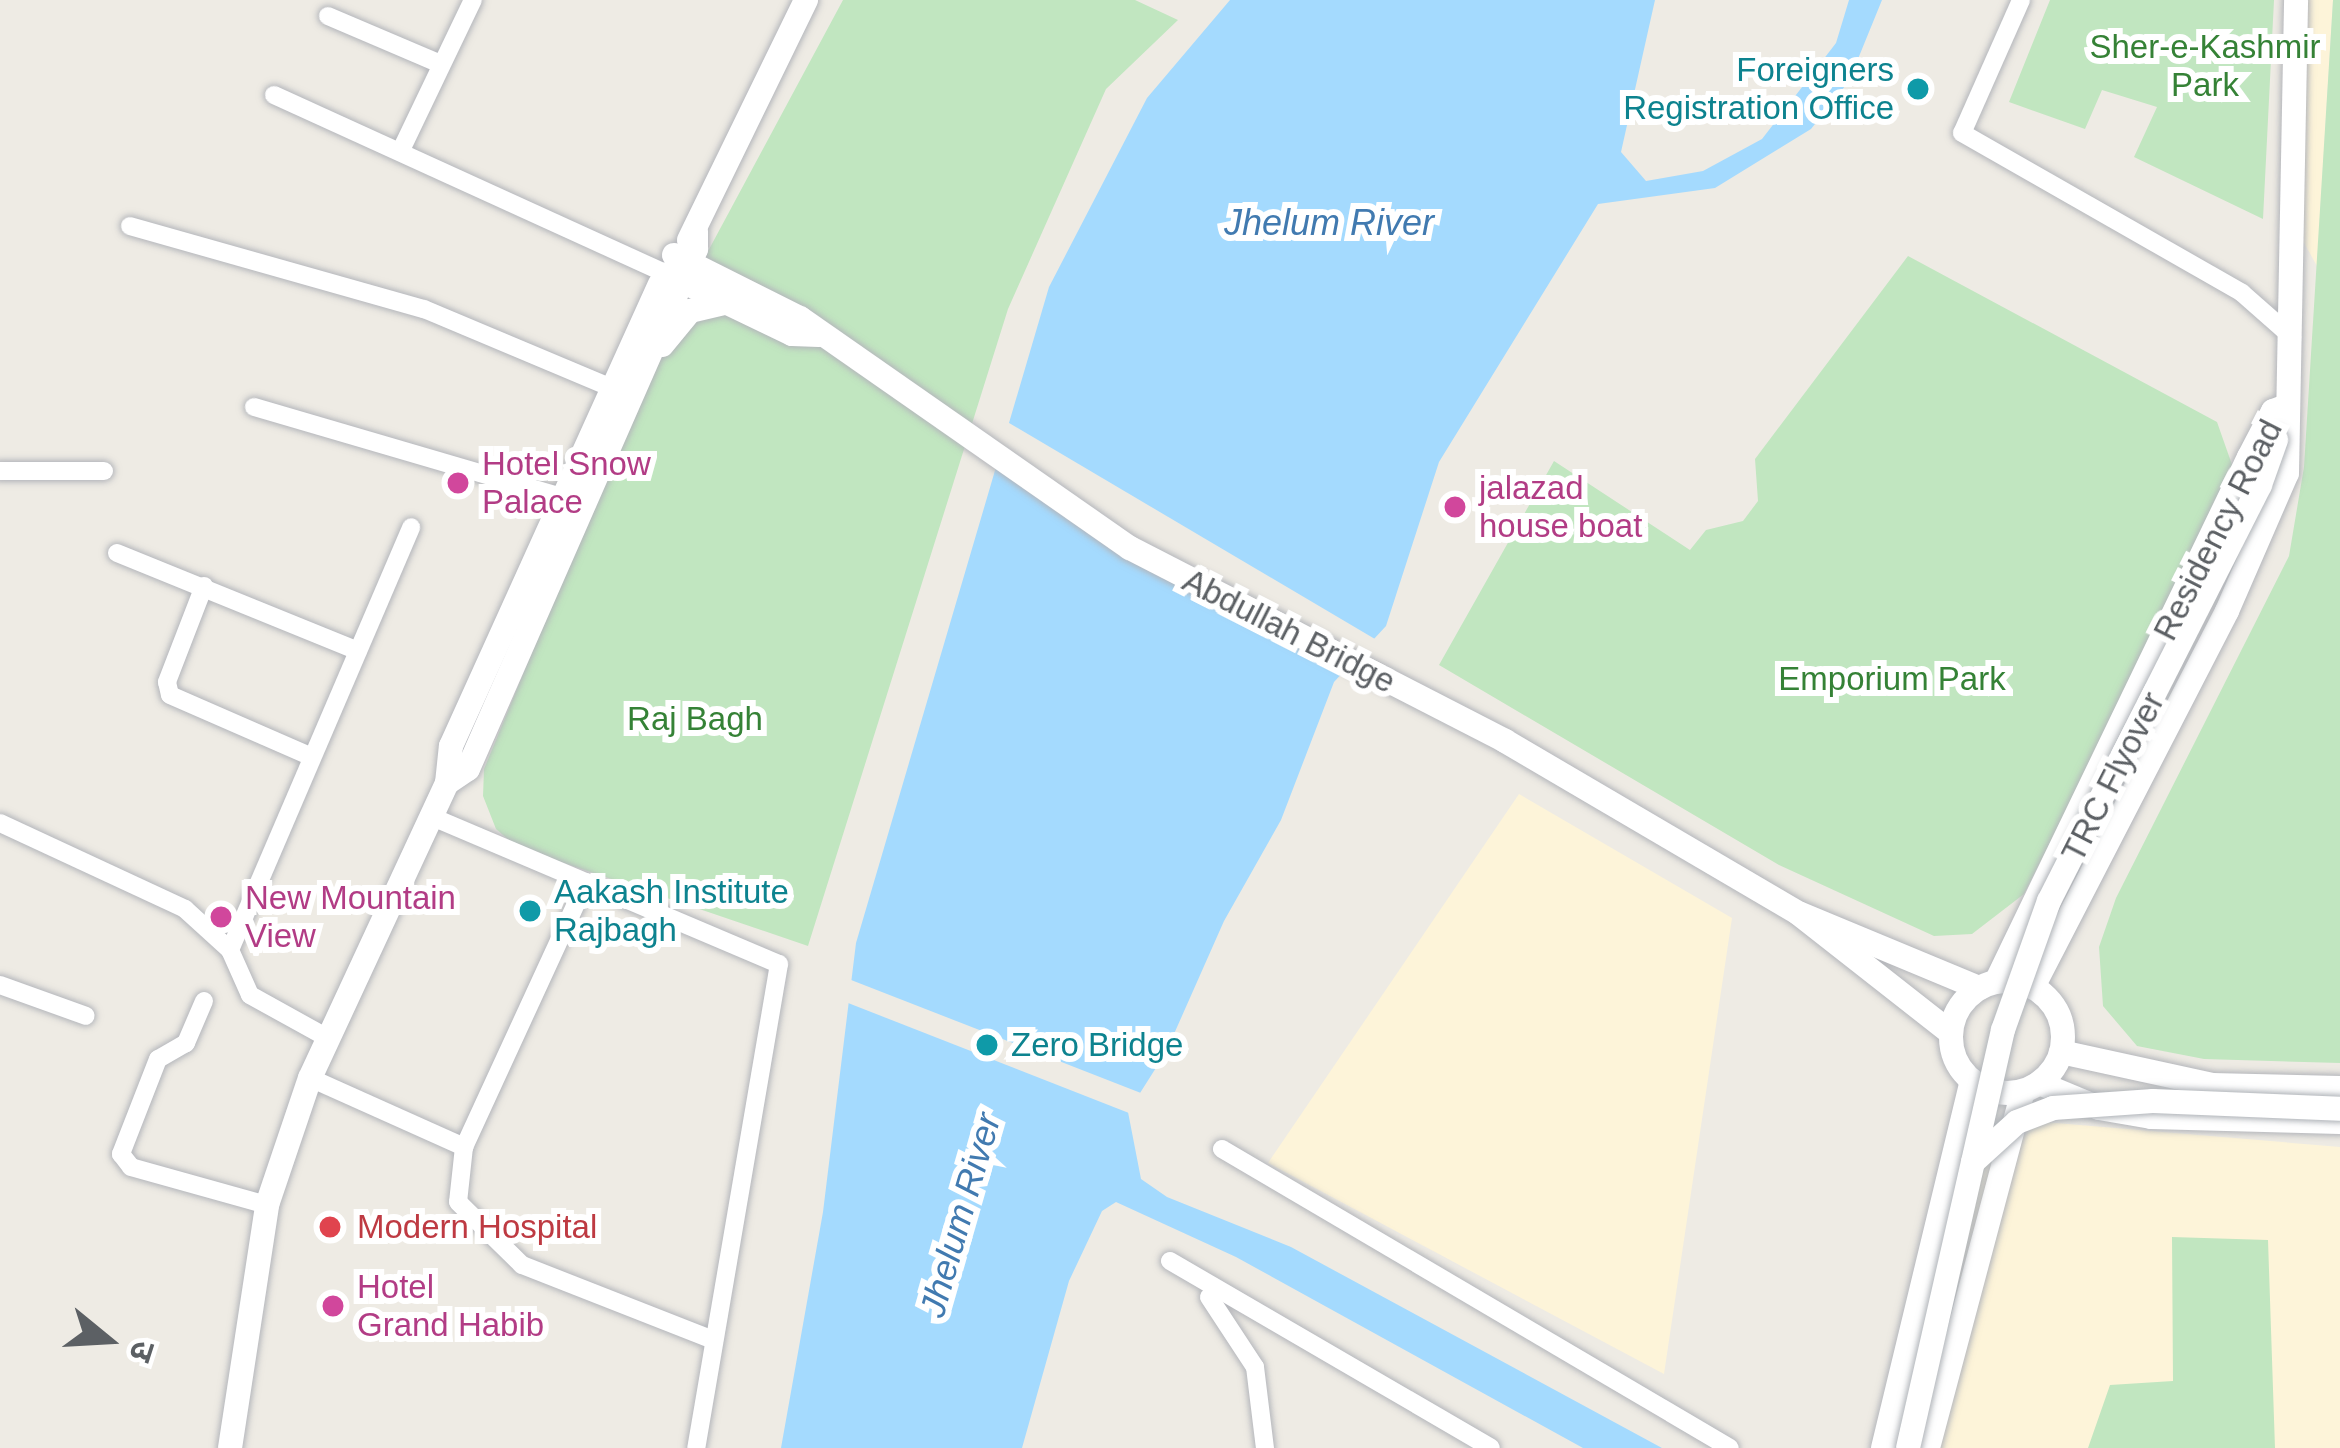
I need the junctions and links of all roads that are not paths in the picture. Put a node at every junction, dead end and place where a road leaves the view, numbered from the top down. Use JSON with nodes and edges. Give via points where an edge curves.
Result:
{"nodes":[{"id":1,"x":473,"y":0,"type":"edge"},
{"id":2,"x":2021,"y":0,"type":"edge"},
{"id":3,"x":2296,"y":0,"type":"edge"},
{"id":4,"x":802,"y":1,"type":"edge"},
{"id":5,"x":328,"y":16,"type":"dead end"},
{"id":6,"x":438,"y":63,"type":"junction"},
{"id":7,"x":274,"y":95,"type":"dead end"},
{"id":8,"x":402,"y":148,"type":"junction"},
{"id":9,"x":130,"y":226,"type":"dead end"},
{"id":10,"x":677,"y":268,"type":"junction"},
{"id":11,"x":726,"y":303,"type":"junction"},
{"id":12,"x":2292,"y":337,"type":"junction"},
{"id":13,"x":828,"y":340,"type":"junction"},
{"id":14,"x":610,"y":387,"type":"junction"},
{"id":15,"x":2288,"y":406,"type":"junction"},
{"id":16,"x":254,"y":407,"type":"dead end"},
{"id":17,"x":607,"y":446,"type":"junction"},
{"id":18,"x":0,"y":471,"type":"edge"},
{"id":19,"x":104,"y":471,"type":"dead end"},
{"id":20,"x":561,"y":497,"type":"junction"},
{"id":21,"x":411,"y":527,"type":"dead end"},
{"id":22,"x":117,"y":553,"type":"dead end"},
{"id":23,"x":204,"y":586,"type":"junction"},
{"id":24,"x":358,"y":651,"type":"junction"},
{"id":25,"x":312,"y":757,"type":"junction"},
{"id":26,"x":447,"y":783,"type":"junction"},
{"id":27,"x":430,"y":816,"type":"junction"},
{"id":28,"x":0,"y":823,"type":"edge"},
{"id":29,"x":586,"y":882,"type":"junction"},
{"id":30,"x":1798,"y":913,"type":"junction"},
{"id":31,"x":230,"y":950,"type":"junction"},
{"id":32,"x":1987,"y":985,"type":"junction"},
{"id":33,"x":0,"y":986,"type":"edge"},
{"id":34,"x":2033,"y":987,"type":"junction"},
{"id":35,"x":204,"y":1000,"type":"dead end"},
{"id":36,"x":86,"y":1016,"type":"dead end"},
{"id":37,"x":1951,"y":1033,"type":"junction"},
{"id":38,"x":328,"y":1038,"type":"junction"},
{"id":39,"x":2060,"y":1052,"type":"junction"},
{"id":40,"x":310,"y":1078,"type":"junction"},
{"id":41,"x":1972,"y":1081,"type":"junction"},
{"id":42,"x":2031,"y":1087,"type":"junction"},
{"id":43,"x":2340,"y":1088,"type":"edge"},
{"id":44,"x":2340,"y":1109,"type":"edge"},
{"id":45,"x":2340,"y":1122,"type":"edge"},
{"id":46,"x":464,"y":1148,"type":"junction"},
{"id":47,"x":1222,"y":1149,"type":"dead end"},
{"id":48,"x":1973,"y":1162,"type":"junction"},
{"id":49,"x":267,"y":1205,"type":"junction"},
{"id":50,"x":1170,"y":1261,"type":"dead end"},
{"id":51,"x":1209,"y":1297,"type":"dead end"},
{"id":52,"x":713,"y":1340,"type":"junction"},
{"id":53,"x":230,"y":1448,"type":"edge"},
{"id":54,"x":696,"y":1448,"type":"edge"},
{"id":55,"x":1265,"y":1448,"type":"edge"},
{"id":56,"x":1491,"y":1448,"type":"edge"},
{"id":57,"x":1730,"y":1448,"type":"edge"},
{"id":58,"x":1883,"y":1448,"type":"edge"},
{"id":59,"x":1908,"y":1448,"type":"edge"},
{"id":60,"x":1928,"y":1448,"type":"edge"}],
"edges":[{"from":1,"to":6,"type":"street"},
{"from":2,"to":12,"type":"street","via":[[1962,133],[2242,293]]},
{"from":3,"to":12,"type":"main road","name":"Residency Road"},
{"from":4,"to":10,"type":"main road"},
{"from":5,"to":6,"type":"street"},
{"from":6,"to":8,"type":"street"},
{"from":7,"to":8,"type":"street"},
{"from":8,"to":10,"type":"street"},
{"from":9,"to":14,"type":"street","via":[[424,309]]},
{"from":10,"to":11,"type":"main road"},
{"from":10,"to":13,"type":"main road"},
{"from":10,"to":14,"type":"main road"},
{"from":10,"to":17,"type":"main road"},
{"from":11,"to":13,"type":"main road","via":[[792,334]]},
{"from":11,"to":17,"type":"main road","via":[[691,311],[670,331]]},
{"from":12,"to":15,"type":"main road","name":"Residency Road"},
{"from":13,"to":30,"type":"main road","name":"Abdullah Bridge","via":[[1130,548],[1505,741]]},
{"from":14,"to":20,"type":"main road"},
{"from":15,"to":32,"type":"main road","name":"Residency Road","via":[[2273,412],[2249,457]]},
{"from":15,"to":34,"type":"main road","name":"Residency Road","via":[[2294,428],[2273,512]]},
{"from":15,"to":48,"type":"main road","name":"TRC Flyover","bridge":true,"via":[[2260,485],[2049,902],[2003,1030]]},
{"from":16,"to":20,"type":"street"},
{"from":17,"to":26,"type":"main road","via":[[469,769]]},
{"from":18,"to":19,"type":"street"},
{"from":20,"to":26,"type":"main road","via":[[446,759]]},
{"from":21,"to":24,"type":"street"},
{"from":22,"to":23,"type":"street"},
{"from":23,"to":24,"type":"street"},
{"from":23,"to":25,"type":"street","via":[[170,694]]},
{"from":24,"to":25,"type":"street"},
{"from":25,"to":31,"type":"street"},
{"from":26,"to":27,"type":"main road"},
{"from":27,"to":29,"type":"street"},
{"from":27,"to":38,"type":"main road"},
{"from":28,"to":31,"type":"street","via":[[185,909]]},
{"from":29,"to":46,"type":"street"},
{"from":29,"to":52,"type":"street","via":[[778,964]]},
{"from":30,"to":32,"type":"main road","via":[[1820,915],[1936,976]]},
{"from":30,"to":37,"type":"main road"},
{"from":31,"to":38,"type":"street","via":[[250,995]]},
{"from":32,"to":34,"type":"main road"},
{"from":32,"to":37,"type":"main road"},
{"from":33,"to":36,"type":"street"},
{"from":34,"to":39,"type":"main road","via":[[2059,1015]]},
{"from":35,"to":49,"type":"street","via":[[186,1043],[158,1059],[121,1154],[131,1166]]},
{"from":37,"to":41,"type":"main road","via":[[1952,1051]]},
{"from":38,"to":40,"type":"main road"},
{"from":39,"to":42,"type":"main road"},
{"from":39,"to":43,"type":"main road","via":[[2212,1085]]},
{"from":40,"to":46,"type":"street"},
{"from":40,"to":49,"type":"main road"},
{"from":41,"to":42,"type":"main road"},
{"from":41,"to":58,"type":"main road"},
{"from":42,"to":45,"type":"main road","via":[[2150,1117]]},
{"from":42,"to":60,"type":"main road"},
{"from":44,"to":48,"type":"main road","bridge":true,"via":[[2152,1101],[2053,1108],[2017,1122]]},
{"from":46,"to":52,"type":"street","via":[[458,1202],[498,1250]]},
{"from":47,"to":57,"type":"street"},
{"from":48,"to":59,"type":"main road","name":"TRC Flyover","bridge":true},
{"from":49,"to":53,"type":"main road"},
{"from":50,"to":56,"type":"street"},
{"from":51,"to":55,"type":"street","via":[[1255,1367]]},
{"from":52,"to":54,"type":"street"}]}
